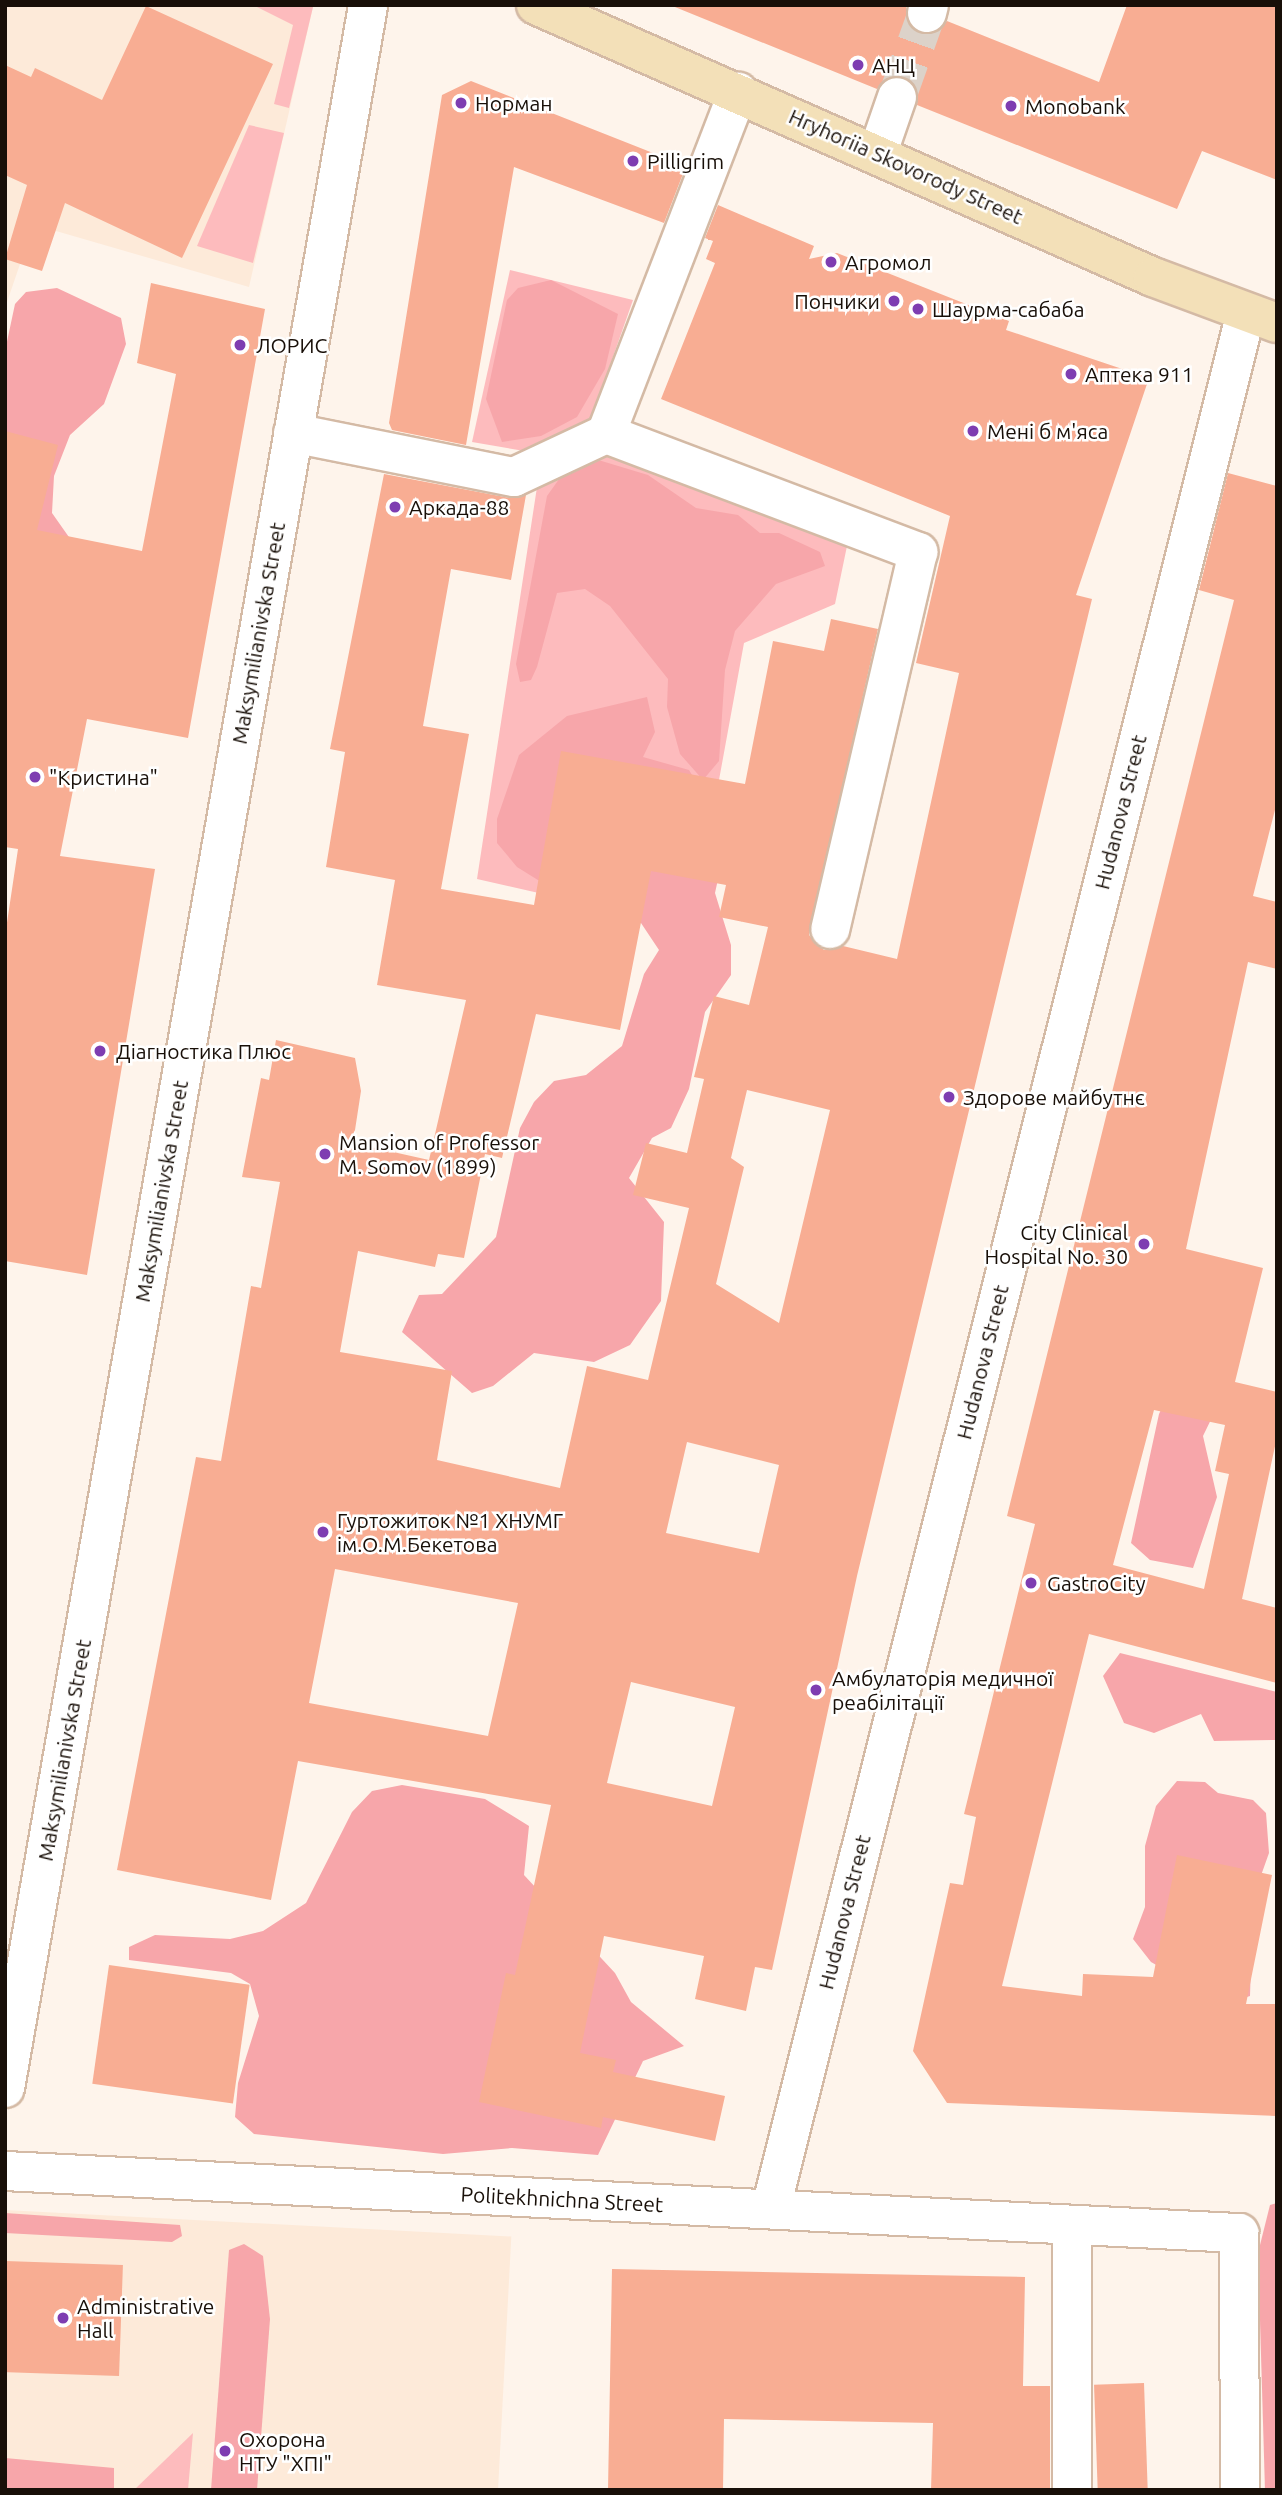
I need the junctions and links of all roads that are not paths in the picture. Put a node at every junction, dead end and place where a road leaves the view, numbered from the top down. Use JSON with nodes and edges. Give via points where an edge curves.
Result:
{"nodes":[{"id":1,"x":368,"y":5,"type":"edge"},
{"id":2,"x":536,"y":5,"type":"edge"},
{"id":3,"x":738,"y":92,"type":"junction"},
{"id":4,"x":897,"y":97,"type":"tunnel mouth"},
{"id":5,"x":878,"y":152,"type":"junction"},
{"id":6,"x":1261,"y":318,"type":"edge"},
{"id":7,"x":293,"y":433,"type":"junction"},
{"id":8,"x":606,"y":434,"type":"junction"},
{"id":9,"x":830,"y":929,"type":"dead end"},
{"id":10,"x":5,"y":2088,"type":"edge"},
{"id":11,"x":5,"y":2171,"type":"edge"},
{"id":12,"x":771,"y":2208,"type":"junction"},
{"id":13,"x":1072,"y":2226,"type":"junction"},
{"id":14,"x":1072,"y":2490,"type":"edge"},
{"id":15,"x":1240,"y":2490,"type":"edge"}],
"edges":[{"from":1,"to":7,"type":"street","name":"Maksymilianivska Street"},
{"from":2,"to":3,"type":"main road","name":"Hryhoriia Skovorody Street"},
{"from":3,"to":5,"type":"main road","name":"Hryhoriia Skovorody Street"},
{"from":3,"to":8,"type":"street"},
{"from":4,"to":5,"type":"street"},
{"from":5,"to":6,"type":"main road","name":"Hryhoriia Skovorody Street"},
{"from":6,"to":12,"type":"street","name":"Hudanova Street"},
{"from":7,"to":8,"type":"street","via":[[514,477]]},
{"from":7,"to":10,"type":"street","name":"Maksymilianivska Street"},
{"from":8,"to":9,"type":"street","via":[[918,552]]},
{"from":11,"to":12,"type":"street","name":"Politekhnichna Street"},
{"from":12,"to":13,"type":"street","name":"Politekhnichna Street"},
{"from":13,"to":14,"type":"street"},
{"from":13,"to":15,"type":"street","name":"Politekhnichna Street","via":[[1239,2233]]}]}
